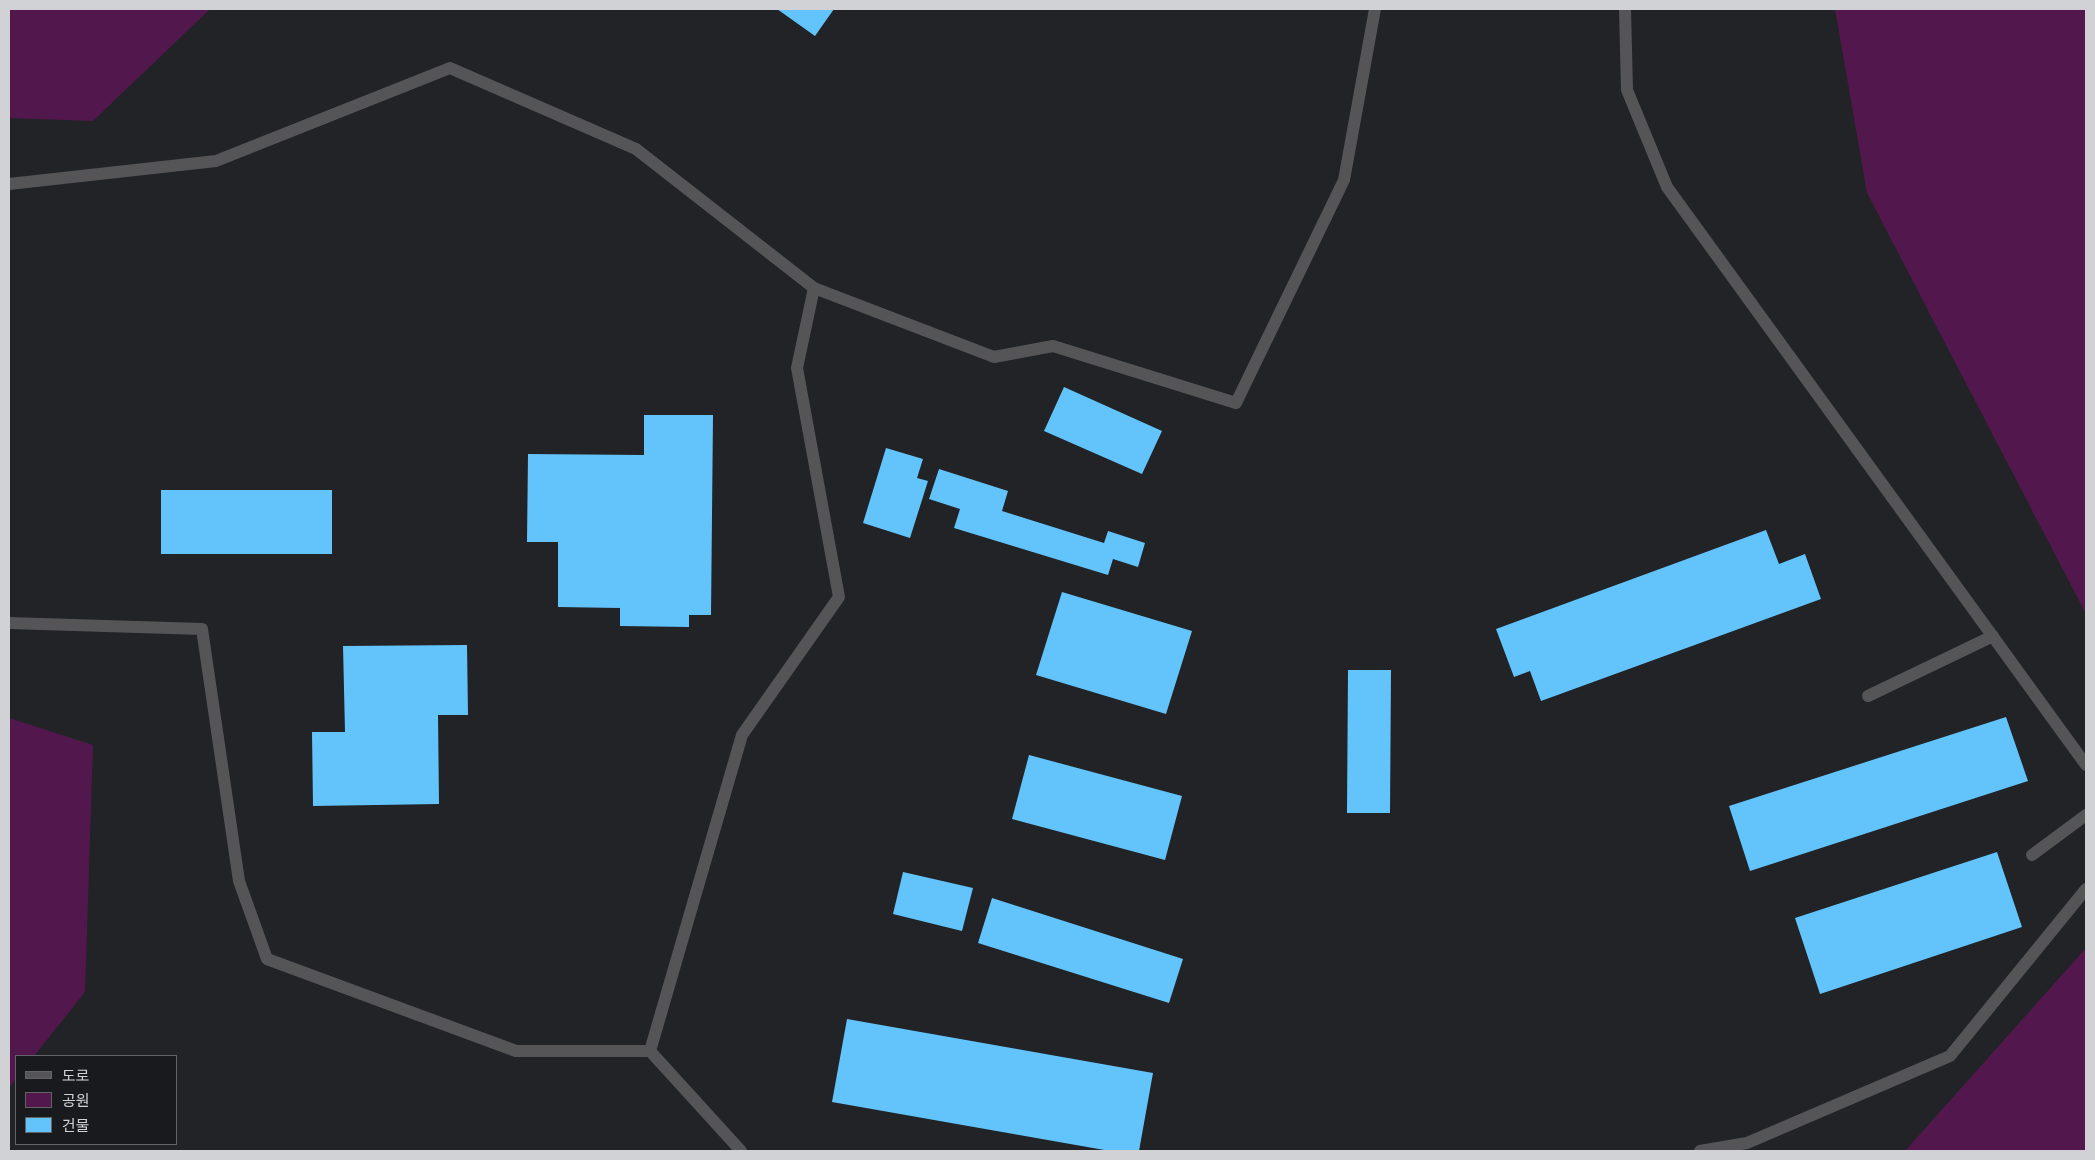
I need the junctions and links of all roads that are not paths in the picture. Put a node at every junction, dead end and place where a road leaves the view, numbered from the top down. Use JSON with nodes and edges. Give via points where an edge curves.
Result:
{"nodes":[{"id":1,"x":1375,"y":9,"type":"edge"},
{"id":2,"x":1625,"y":9,"type":"edge"},
{"id":3,"x":9,"y":184,"type":"edge"},
{"id":4,"x":814,"y":288,"type":"junction"},
{"id":5,"x":9,"y":623,"type":"edge"},
{"id":6,"x":1993,"y":636,"type":"junction"},
{"id":7,"x":1868,"y":696,"type":"dead end"},
{"id":8,"x":2086,"y":765,"type":"edge"},
{"id":9,"x":2086,"y":815,"type":"edge"},
{"id":10,"x":2032,"y":855,"type":"dead end"},
{"id":11,"x":2086,"y":889,"type":"edge"},
{"id":12,"x":650,"y":1051,"type":"junction"},
{"id":13,"x":741,"y":1151,"type":"edge"},
{"id":14,"x":1700,"y":1151,"type":"edge"}],
"edges":[{"from":1,"to":4,"type":"lane","via":[[1344,180],[1236,403],[1054,346],[994,357]]},
{"from":2,"to":6,"type":"lane","via":[[1628,90],[1668,187]]},
{"from":3,"to":4,"type":"lane","via":[[216,161],[450,68],[636,149]]},
{"from":4,"to":12,"type":"lane","via":[[797,368],[839,597],[742,735]]},
{"from":5,"to":12,"type":"lane","via":[[202,629],[239,881],[267,959],[516,1051]]},
{"from":6,"to":7,"type":"lane"},
{"from":6,"to":8,"type":"lane"},
{"from":9,"to":10,"type":"lane"},
{"from":11,"to":14,"type":"lane","via":[[1950,1056],[1747,1143]]},
{"from":12,"to":13,"type":"lane"}]}
